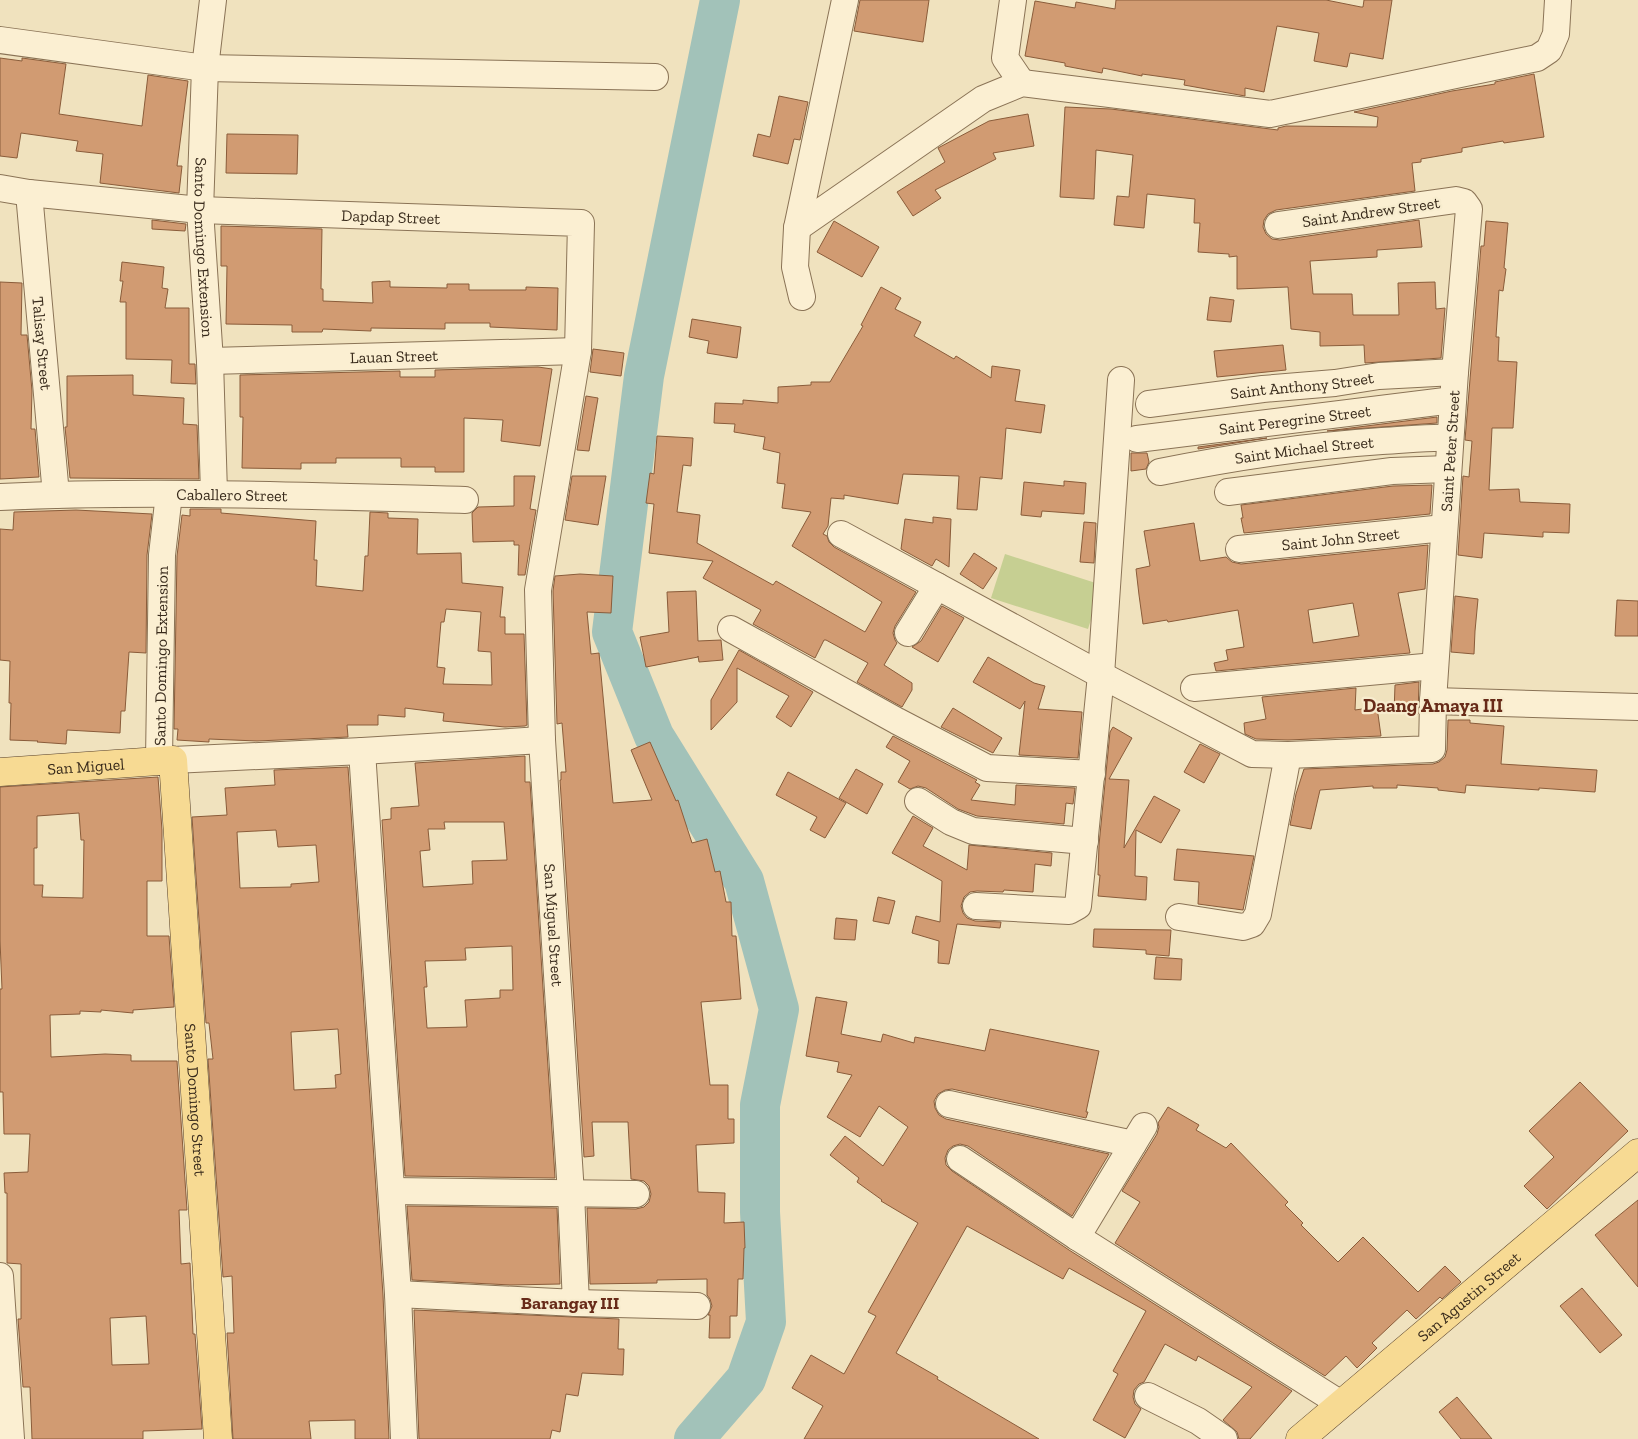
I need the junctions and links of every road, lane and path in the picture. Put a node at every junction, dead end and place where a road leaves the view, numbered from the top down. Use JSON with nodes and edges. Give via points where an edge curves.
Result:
{"nodes":[{"id":1,"x":213,"y":0,"type":"edge"},
{"id":2,"x":844,"y":0,"type":"edge"},
{"id":3,"x":1013,"y":0,"type":"edge"},
{"id":4,"x":1558,"y":0,"type":"edge"},
{"id":5,"x":0,"y":40,"type":"edge"},
{"id":6,"x":205,"y":68,"type":"junction"},
{"id":7,"x":655,"y":77,"type":"dead end"},
{"id":8,"x":1022,"y":83,"type":"junction"},
{"id":9,"x":0,"y":188,"type":"edge"},
{"id":10,"x":29,"y":193,"type":"junction"},
{"id":11,"x":1464,"y":202,"type":"joint"},
{"id":12,"x":200,"y":210,"type":"junction"},
{"id":13,"x":581,"y":222,"type":"joint"},
{"id":14,"x":1278,"y":225,"type":"dead end"},
{"id":15,"x":797,"y":228,"type":"junction"},
{"id":16,"x":802,"y":297,"type":"dead end"},
{"id":17,"x":578,"y":352,"type":"junction"},
{"id":18,"x":210,"y":362,"type":"junction"},
{"id":19,"x":1455,"y":372,"type":"junction"},
{"id":20,"x":1121,"y":380,"type":"dead end"},
{"id":21,"x":1453,"y":400,"type":"junction"},
{"id":22,"x":1148,"y":404,"type":"dead end"},
{"id":23,"x":1450,"y":438,"type":"junction"},
{"id":24,"x":1137,"y":439,"type":"dead end"},
{"id":25,"x":1448,"y":469,"type":"junction"},
{"id":26,"x":1160,"y":472,"type":"dead end"},
{"id":27,"x":1228,"y":492,"type":"dead end"},
{"id":28,"x":214,"y":493,"type":"junction"},
{"id":29,"x":169,"y":494,"type":"junction"},
{"id":30,"x":56,"y":495,"type":"junction"},
{"id":31,"x":0,"y":498,"type":"edge"},
{"id":32,"x":465,"y":500,"type":"dead end"},
{"id":33,"x":1444,"y":528,"type":"junction"},
{"id":34,"x":840,"y":534,"type":"dead end"},
{"id":35,"x":1239,"y":549,"type":"dead end"},
{"id":36,"x":937,"y":586,"type":"junction"},
{"id":37,"x":731,"y":629,"type":"dead end"},
{"id":38,"x":908,"y":633,"type":"dead end"},
{"id":39,"x":1435,"y":666,"type":"junction"},
{"id":40,"x":1101,"y":675,"type":"junction"},
{"id":41,"x":1194,"y":688,"type":"dead end"},
{"id":42,"x":1433,"y":701,"type":"junction"},
{"id":43,"x":1638,"y":707,"type":"edge"},
{"id":44,"x":542,"y":740,"type":"junction"},
{"id":45,"x":362,"y":751,"type":"junction"},
{"id":46,"x":1288,"y":755,"type":"junction"},
{"id":47,"x":166,"y":760,"type":"junction"},
{"id":48,"x":0,"y":772,"type":"edge"},
{"id":49,"x":1092,"y":774,"type":"junction"},
{"id":50,"x":918,"y":801,"type":"dead end"},
{"id":51,"x":1085,"y":841,"type":"junction"},
{"id":52,"x":976,"y":906,"type":"dead end"},
{"id":53,"x":1179,"y":917,"type":"dead end"},
{"id":54,"x":949,"y":1104,"type":"dead end"},
{"id":55,"x":1638,"y":1153,"type":"edge"},
{"id":56,"x":960,"y":1159,"type":"dead end"},
{"id":57,"x":392,"y":1191,"type":"junction"},
{"id":58,"x":571,"y":1194,"type":"junction"},
{"id":59,"x":636,"y":1194,"type":"dead end"},
{"id":60,"x":1077,"y":1236,"type":"junction"},
{"id":61,"x":0,"y":1276,"type":"edge"},
{"id":62,"x":398,"y":1294,"type":"junction"},
{"id":63,"x":576,"y":1302,"type":"junction"},
{"id":64,"x":696,"y":1306,"type":"dead end"},
{"id":65,"x":1148,"y":1396,"type":"dead end"},
{"id":66,"x":1341,"y":1404,"type":"junction"},
{"id":67,"x":11,"y":1439,"type":"edge"},
{"id":68,"x":218,"y":1439,"type":"edge"},
{"id":69,"x":404,"y":1439,"type":"edge"},
{"id":70,"x":1224,"y":1439,"type":"edge"},
{"id":71,"x":1300,"y":1439,"type":"edge"}],
"edges":[{"from":1,"to":6,"type":"street","name":"Santo Domingo Extension"},
{"from":2,"to":15,"type":"street"},
{"from":3,"to":8,"type":"street","via":[[1005,58]]},
{"from":4,"to":8,"type":"street","via":[[1556,34],[1549,50],[1538,58],[1270,114]]},
{"from":5,"to":6,"type":"street"},
{"from":6,"to":7,"type":"street"},
{"from":6,"to":12,"type":"street","name":"Santo Domingo Extension"},
{"from":8,"to":15,"type":"street","via":[[984,99]]},
{"from":9,"to":10,"type":"street","name":"Dapdap Street"},
{"from":10,"to":12,"type":"street","name":"Dapdap Street"},
{"from":10,"to":30,"type":"street","name":"Talisay Street"},
{"from":11,"to":14,"type":"street","name":"Saint Andrew Street","via":[[1456,200]]},
{"from":11,"to":19,"type":"street","name":"Saint Peter Street","via":[[1469,209]]},
{"from":12,"to":13,"type":"street","name":"Dapdap Street"},
{"from":12,"to":18,"type":"street","name":"Santo Domingo Extension"},
{"from":13,"to":17,"type":"street","name":"San Miguel Street"},
{"from":15,"to":16,"type":"street","via":[[795,267]]},
{"from":17,"to":18,"type":"street","name":"Lauan Street"},
{"from":17,"to":44,"type":"street","name":"San Miguel Street","via":[[538,590]]},
{"from":18,"to":28,"type":"street","name":"Santo Domingo Extension"},
{"from":19,"to":21,"type":"street","name":"Saint Peter Street"},
{"from":19,"to":22,"type":"street","name":"Saint Anthony Street","via":[[1379,376]]},
{"from":20,"to":40,"type":"street"},
{"from":21,"to":23,"type":"street","name":"Saint Peter Street"},
{"from":21,"to":24,"type":"street","name":"Saint Peregrine Street"},
{"from":23,"to":25,"type":"street","name":"Saint Peter Street"},
{"from":23,"to":26,"type":"street","name":"Saint Michael Street","via":[[1319,447],[1201,463]]},
{"from":25,"to":27,"type":"street","via":[[1392,471]]},
{"from":25,"to":33,"type":"street","name":"Saint Peter Street"},
{"from":28,"to":29,"type":"street","name":"Caballero Street"},
{"from":28,"to":32,"type":"street","name":"Caballero Street"},
{"from":29,"to":30,"type":"street","name":"Caballero Street"},
{"from":29,"to":47,"type":"street","name":"Santo Domingo Extension","via":[[162,555]]},
{"from":30,"to":31,"type":"street","name":"Caballero Street"},
{"from":33,"to":35,"type":"street","name":"Saint John Street"},
{"from":33,"to":39,"type":"street","name":"Saint Peter Street"},
{"from":34,"to":36,"type":"street"},
{"from":36,"to":38,"type":"street"},
{"from":36,"to":40,"type":"street"},
{"from":37,"to":49,"type":"street","via":[[987,768]]},
{"from":39,"to":41,"type":"street"},
{"from":39,"to":42,"type":"street","name":"Saint Peter Street"},
{"from":40,"to":46,"type":"street","via":[[1252,754]]},
{"from":40,"to":49,"type":"street"},
{"from":42,"to":43,"type":"street"},
{"from":42,"to":46,"type":"street","name":"Saint Peter Street","via":[[1432,749]]},
{"from":44,"to":45,"type":"street"},
{"from":44,"to":58,"type":"street","name":"San Miguel Street"},
{"from":45,"to":47,"type":"street"},
{"from":45,"to":57,"type":"street"},
{"from":46,"to":53,"type":"street","via":[[1258,914],[1252,924],[1243,927]]},
{"from":47,"to":48,"type":"main road","name":"San Miguel"},
{"from":47,"to":68,"type":"main road","name":"Santo Domingo Street"},
{"from":49,"to":51,"type":"street"},
{"from":50,"to":51,"type":"street","via":[[973,832]]},
{"from":51,"to":52,"type":"street","via":[[1078,906],[1069,911]]},
{"from":54,"to":60,"type":"street","via":[[1138,1135]]},
{"from":55,"to":66,"type":"main road","name":"San Agustin Street"},
{"from":56,"to":60,"type":"street"},
{"from":57,"to":58,"type":"street"},
{"from":57,"to":62,"type":"street"},
{"from":58,"to":59,"type":"street"},
{"from":58,"to":63,"type":"street","name":"San Miguel Street"},
{"from":60,"to":66,"type":"street"},
{"from":61,"to":67,"type":"street"},
{"from":62,"to":63,"type":"street"},
{"from":62,"to":69,"type":"street"},
{"from":63,"to":64,"type":"street"},
{"from":65,"to":70,"type":"street","via":[[1198,1421]]},
{"from":66,"to":71,"type":"main road","name":"San Agustin Street"}]}
